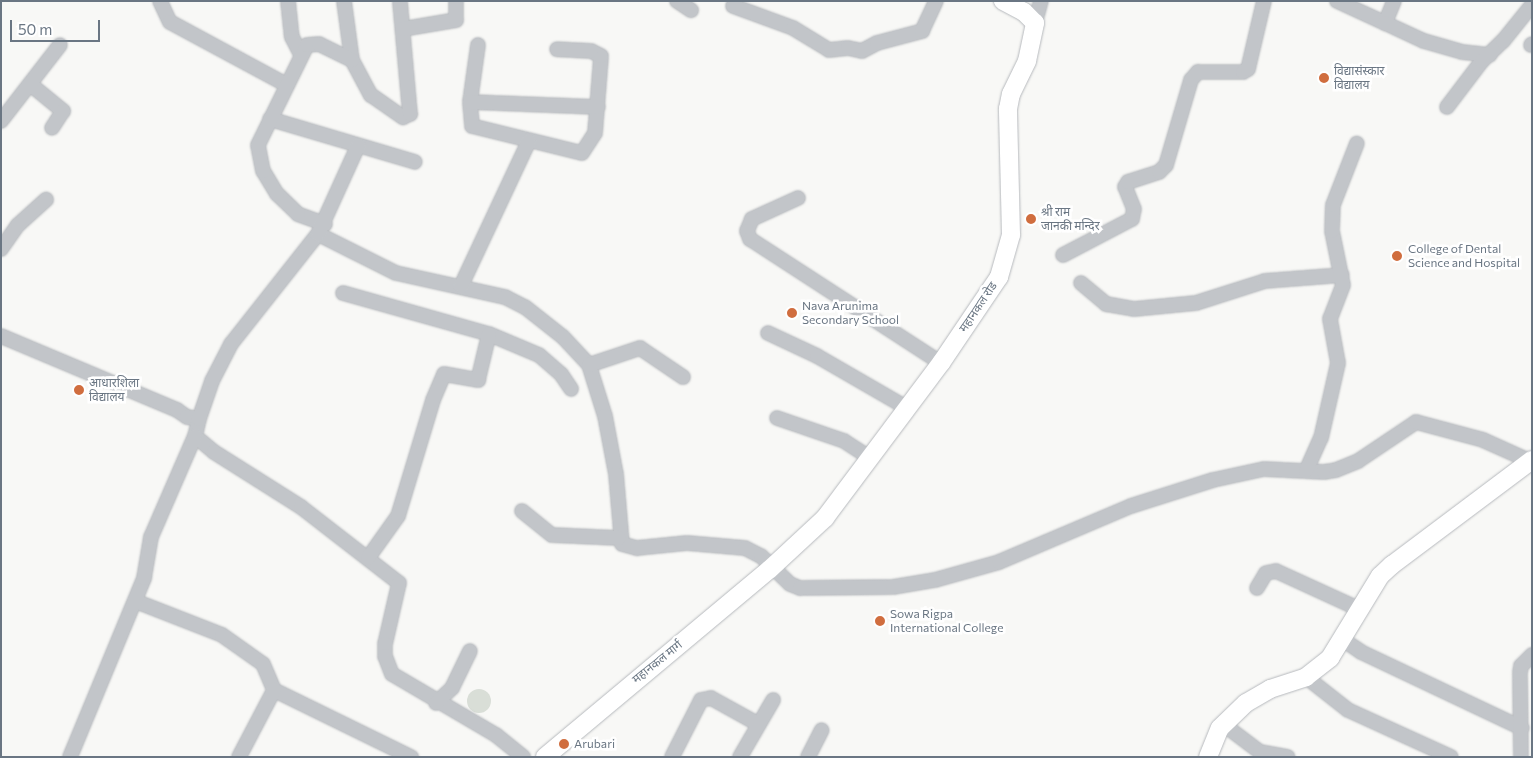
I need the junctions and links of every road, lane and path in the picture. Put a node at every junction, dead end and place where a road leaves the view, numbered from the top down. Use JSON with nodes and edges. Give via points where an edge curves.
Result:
{"nodes":[{"id":1,"x":160,"y":1,"type":"edge"},
{"id":2,"x":288,"y":1,"type":"edge"},
{"id":3,"x":344,"y":1,"type":"edge"},
{"id":4,"x":400,"y":1,"type":"edge"},
{"id":5,"x":456,"y":1,"type":"edge"},
{"id":6,"x":677,"y":1,"type":"edge"},
{"id":7,"x":936,"y":1,"type":"edge"},
{"id":8,"x":1003,"y":1,"type":"edge"},
{"id":9,"x":1041,"y":1,"type":"edge"},
{"id":10,"x":1264,"y":1,"type":"edge"},
{"id":11,"x":1337,"y":1,"type":"edge"},
{"id":12,"x":1394,"y":1,"type":"edge"},
{"id":13,"x":733,"y":6,"type":"dead end"},
{"id":14,"x":1532,"y":6,"type":"edge"},
{"id":15,"x":691,"y":10,"type":"dead end"},
{"id":16,"x":1035,"y":23,"type":"junction"},
{"id":17,"x":1386,"y":23,"type":"junction"},
{"id":18,"x":403,"y":30,"type":"junction"},
{"id":19,"x":60,"y":45,"type":"dead end"},
{"id":20,"x":478,"y":45,"type":"dead end"},
{"id":21,"x":557,"y":49,"type":"dead end"},
{"id":22,"x":1490,"y":54,"type":"junction"},
{"id":23,"x":302,"y":55,"type":"junction"},
{"id":24,"x":352,"y":60,"type":"junction"},
{"id":25,"x":30,"y":84,"type":"junction"},
{"id":26,"x":287,"y":85,"type":"junction"},
{"id":27,"x":470,"y":102,"type":"junction"},
{"id":28,"x":1447,"y":106,"type":"dead end"},
{"id":29,"x":598,"y":107,"type":"junction"},
{"id":30,"x":270,"y":119,"type":"junction"},
{"id":31,"x":1,"y":121,"type":"edge"},
{"id":32,"x":52,"y":128,"type":"dead end"},
{"id":33,"x":529,"y":141,"type":"junction"},
{"id":34,"x":1357,"y":143,"type":"dead end"},
{"id":35,"x":358,"y":146,"type":"junction"},
{"id":36,"x":415,"y":162,"type":"dead end"},
{"id":37,"x":798,"y":198,"type":"dead end"},
{"id":38,"x":46,"y":200,"type":"dead end"},
{"id":39,"x":321,"y":229,"type":"junction"},
{"id":40,"x":1,"y":248,"type":"edge"},
{"id":41,"x":1063,"y":255,"type":"dead end"},
{"id":42,"x":1342,"y":275,"type":"junction"},
{"id":43,"x":1081,"y":283,"type":"dead end"},
{"id":44,"x":462,"y":286,"type":"junction"},
{"id":45,"x":343,"y":293,"type":"dead end"},
{"id":46,"x":768,"y":333,"type":"dead end"},
{"id":47,"x":489,"y":334,"type":"junction"},
{"id":48,"x":1,"y":336,"type":"edge"},
{"id":49,"x":941,"y":363,"type":"junction"},
{"id":50,"x":589,"y":365,"type":"junction"},
{"id":51,"x":683,"y":377,"type":"dead end"},
{"id":52,"x":571,"y":389,"type":"dead end"},
{"id":53,"x":907,"y":408,"type":"junction"},
{"id":54,"x":777,"y":418,"type":"dead end"},
{"id":55,"x":199,"y":419,"type":"junction"},
{"id":56,"x":195,"y":436,"type":"junction"},
{"id":57,"x":870,"y":458,"type":"junction"},
{"id":58,"x":1531,"y":461,"type":"edge"},
{"id":59,"x":1306,"y":471,"type":"junction"},
{"id":60,"x":522,"y":511,"type":"dead end"},
{"id":61,"x":619,"y":538,"type":"junction"},
{"id":62,"x":368,"y":558,"type":"junction"},
{"id":63,"x":770,"y":569,"type":"junction"},
{"id":64,"x":1257,"y":588,"type":"dead end"},
{"id":65,"x":135,"y":601,"type":"junction"},
{"id":66,"x":1361,"y":610,"type":"junction"},
{"id":67,"x":1342,"y":639,"type":"junction"},
{"id":68,"x":470,"y":651,"type":"dead end"},
{"id":69,"x":1532,"y":655,"type":"edge"},
{"id":70,"x":1306,"y":677,"type":"junction"},
{"id":71,"x":274,"y":690,"type":"junction"},
{"id":72,"x":773,"y":700,"type":"dead end"},
{"id":73,"x":436,"y":703,"type":"junction"},
{"id":74,"x":758,"y":724,"type":"junction"},
{"id":75,"x":1223,"y":724,"type":"junction"},
{"id":76,"x":1522,"y":728,"type":"junction"},
{"id":77,"x":822,"y":730,"type":"dead end"},
{"id":78,"x":743,"y":756,"type":"edge"},
{"id":79,"x":70,"y":757,"type":"edge"},
{"id":80,"x":239,"y":757,"type":"edge"},
{"id":81,"x":412,"y":757,"type":"edge"},
{"id":82,"x":523,"y":757,"type":"edge"},
{"id":83,"x":545,"y":757,"type":"edge"},
{"id":84,"x":672,"y":757,"type":"edge"},
{"id":85,"x":808,"y":757,"type":"edge"},
{"id":86,"x":1208,"y":757,"type":"edge"},
{"id":87,"x":1288,"y":757,"type":"edge"},
{"id":88,"x":1451,"y":757,"type":"edge"},
{"id":89,"x":1521,"y":757,"type":"edge"}],
"edges":[{"from":1,"to":26,"type":"street","via":[[170,22]]},
{"from":2,"to":23,"type":"street","via":[[292,37]]},
{"from":3,"to":24,"type":"street"},
{"from":4,"to":18,"type":"street"},
{"from":5,"to":18,"type":"street","via":[[456,20]]},
{"from":6,"to":15,"type":"street"},
{"from":7,"to":13,"type":"street","via":[[922,31],[877,43],[862,51],[848,48],[828,50],[793,28]]},
{"from":8,"to":16,"type":"main road","via":[[1024,12]]},
{"from":9,"to":16,"type":"street"},
{"from":10,"to":41,"type":"street","via":[[1248,69],[1243,72],[1198,72],[1191,80],[1166,165],[1159,172],[1128,182],[1125,187],[1134,208],[1132,219]]},
{"from":11,"to":17,"type":"street"},
{"from":12,"to":17,"type":"street"},
{"from":14,"to":22,"type":"street"},
{"from":16,"to":49,"type":"main road","name":"महानकल रोड","via":[[1027,61],[1011,94],[1006,120],[1010,236],[1005,264]]},
{"from":17,"to":22,"type":"street","via":[[1424,41],[1462,52]]},
{"from":18,"to":24,"type":"street","via":[[409,116],[403,117],[371,95]]},
{"from":19,"to":25,"type":"street"},
{"from":20,"to":27,"type":"street"},
{"from":21,"to":29,"type":"street","via":[[591,51],[601,56]]},
{"from":22,"to":28,"type":"street"},
{"from":23,"to":24,"type":"street","via":[[310,43]]},
{"from":23,"to":26,"type":"street"},
{"from":25,"to":31,"type":"street"},
{"from":25,"to":32,"type":"street","via":[[63,111]]},
{"from":26,"to":30,"type":"street"},
{"from":27,"to":29,"type":"street"},
{"from":27,"to":33,"type":"street","via":[[472,126]]},
{"from":29,"to":33,"type":"street","via":[[595,133],[582,153]]},
{"from":30,"to":35,"type":"street"},
{"from":30,"to":39,"type":"street","via":[[258,145],[263,171],[278,194],[298,214]]},
{"from":33,"to":44,"type":"street"},
{"from":34,"to":42,"type":"street","via":[[1334,205],[1332,231]]},
{"from":35,"to":36,"type":"street"},
{"from":35,"to":39,"type":"street"},
{"from":37,"to":49,"type":"street","via":[[752,220],[747,231],[750,239]]},
{"from":38,"to":40,"type":"street","via":[[18,226]]},
{"from":39,"to":44,"type":"street","via":[[396,273]]},
{"from":39,"to":55,"type":"street","via":[[231,344],[212,381]]},
{"from":42,"to":43,"type":"street","via":[[1265,281],[1196,303],[1162,308],[1106,304]]},
{"from":42,"to":59,"type":"street","via":[[1342,290],[1330,319],[1338,363],[1321,438]]},
{"from":44,"to":50,"type":"street","via":[[506,297],[525,307],[563,337]]},
{"from":45,"to":47,"type":"street"},
{"from":46,"to":53,"type":"street","via":[[817,356]]},
{"from":47,"to":52,"type":"street","via":[[538,355],[561,374]]},
{"from":47,"to":62,"type":"street","via":[[478,380],[444,374],[432,400],[398,516]]},
{"from":48,"to":55,"type":"street","via":[[177,410],[186,417]]},
{"from":49,"to":53,"type":"main road","name":"महानकल रोड"},
{"from":50,"to":51,"type":"street","via":[[640,348]]},
{"from":50,"to":61,"type":"street","via":[[605,416],[616,474]]},
{"from":53,"to":57,"type":"main road","name":"महानकल रोड"},
{"from":54,"to":57,"type":"street","via":[[844,441]]},
{"from":55,"to":56,"type":"street"},
{"from":56,"to":62,"type":"street","via":[[214,452],[301,507]]},
{"from":56,"to":65,"type":"street","via":[[151,537],[144,578]]},
{"from":57,"to":63,"type":"main road","name":"महानकल रोड","via":[[825,518]]},
{"from":58,"to":59,"type":"street","via":[[1483,440],[1416,422],[1358,461],[1324,472]]},
{"from":58,"to":66,"type":"main road","via":[[1392,565],[1380,576]]},
{"from":59,"to":63,"type":"street","via":[[1264,469],[1213,480],[1131,506],[999,562],[935,580],[893,587],[800,588]]},
{"from":60,"to":61,"type":"street","via":[[552,535]]},
{"from":61,"to":63,"type":"street","via":[[626,547],[687,543],[745,548],[761,556]]},
{"from":62,"to":73,"type":"street","via":[[399,583],[385,644],[385,656],[392,674]]},
{"from":63,"to":83,"type":"main road","name":"महानकल मार्ग"},
{"from":64,"to":66,"type":"street","via":[[1266,573],[1276,571]]},
{"from":65,"to":71,"type":"street","via":[[222,635],[246,650],[263,664]]},
{"from":65,"to":79,"type":"street"},
{"from":66,"to":67,"type":"main road"},
{"from":67,"to":70,"type":"main road","via":[[1330,658]]},
{"from":67,"to":76,"type":"street","via":[[1361,652]]},
{"from":68,"to":73,"type":"street","via":[[452,688]]},
{"from":69,"to":76,"type":"street","via":[[1521,666],[1520,673]]},
{"from":70,"to":75,"type":"main road","via":[[1258,695]]},
{"from":70,"to":88,"type":"street","via":[[1348,710]]},
{"from":71,"to":80,"type":"street"},
{"from":71,"to":81,"type":"street"},
{"from":72,"to":74,"type":"street"},
{"from":73,"to":82,"type":"street","via":[[496,735]]},
{"from":74,"to":78,"type":"street"},
{"from":74,"to":84,"type":"street","via":[[711,698],[702,700]]},
{"from":75,"to":86,"type":"main road"},
{"from":75,"to":87,"type":"street","via":[[1260,752]]},
{"from":76,"to":89,"type":"street"},
{"from":77,"to":85,"type":"street"}]}
